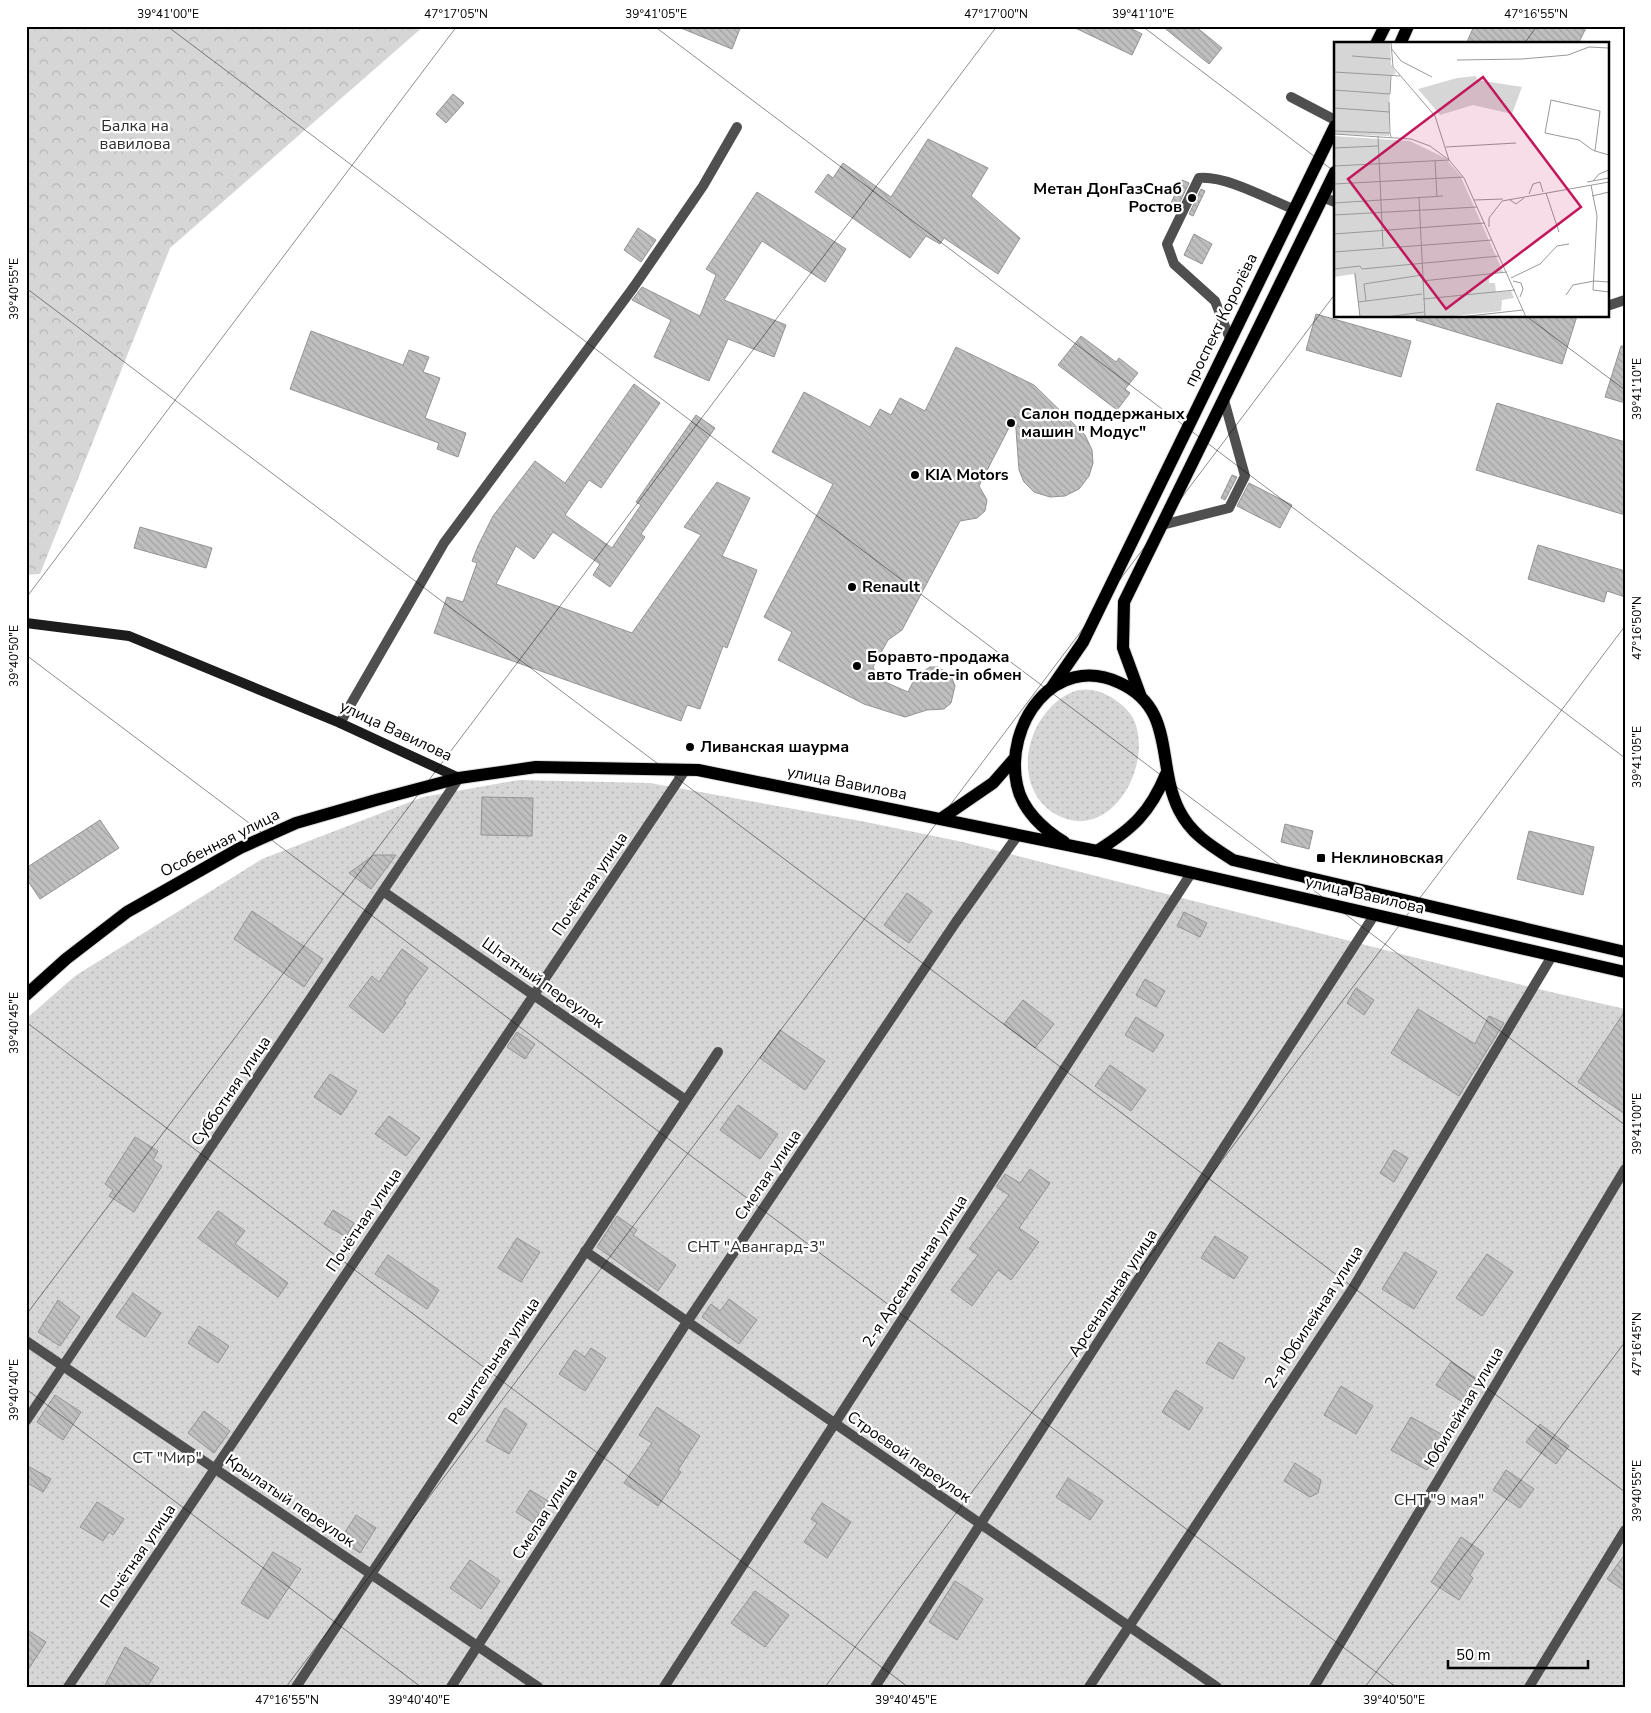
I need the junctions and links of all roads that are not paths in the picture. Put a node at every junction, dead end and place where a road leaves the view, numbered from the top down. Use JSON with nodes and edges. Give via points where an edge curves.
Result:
{"nodes":[{"id":1,"x":1385,"y":26,"type":"edge"},
{"id":2,"x":1408,"y":26,"type":"edge"},
{"id":3,"x":1377,"y":42,"type":"edge"},
{"id":4,"x":1401,"y":42,"type":"edge"},
{"id":5,"x":1291,"y":97,"type":"dead end"},
{"id":6,"x":1334,"y":119,"type":"edge"},
{"id":7,"x":737,"y":126,"type":"dead end"},
{"id":8,"x":1334,"y":128,"type":"edge"},
{"id":9,"x":1334,"y":174,"type":"edge"},
{"id":10,"x":1322,"y":198,"type":"junction"},
{"id":11,"x":1334,"y":202,"type":"edge"},
{"id":12,"x":1294,"y":209,"type":"junction"},
{"id":13,"x":1625,"y":300,"type":"edge"},
{"id":14,"x":1608,"y":306,"type":"edge"},
{"id":15,"x":1230,"y":339,"type":"junction"},
{"id":16,"x":1224,"y":400,"type":"junction"},
{"id":17,"x":1162,"y":525,"type":"junction"},
{"id":18,"x":26,"y":623,"type":"edge"},
{"id":19,"x":1052,"y":687,"type":"junction"},
{"id":20,"x":1141,"y":697,"type":"junction"},
{"id":21,"x":340,"y":723,"type":"junction"},
{"id":22,"x":1014,"y":759,"type":"junction"},
{"id":23,"x":686,"y":770,"type":"junction"},
{"id":24,"x":1166,"y":774,"type":"junction"},
{"id":25,"x":459,"y":778,"type":"junction"},
{"id":26,"x":942,"y":818,"type":"junction"},
{"id":27,"x":1018,"y":835,"type":"junction"},
{"id":28,"x":1072,"y":846,"type":"junction"},
{"id":29,"x":1097,"y":851,"type":"junction"},
{"id":30,"x":1192,"y":872,"type":"junction"},
{"id":31,"x":384,"y":892,"type":"junction"},
{"id":32,"x":1374,"y":914,"type":"junction"},
{"id":33,"x":1625,"y":952,"type":"edge"},
{"id":34,"x":1552,"y":956,"type":"junction"},
{"id":35,"x":1625,"y":972,"type":"edge"},
{"id":36,"x":26,"y":995,"type":"edge"},
{"id":37,"x":534,"y":995,"type":"junction"},
{"id":38,"x":718,"y":1052,"type":"dead end"},
{"id":39,"x":686,"y":1100,"type":"junction"},
{"id":40,"x":1625,"y":1169,"type":"edge"},
{"id":41,"x":585,"y":1252,"type":"junction"},
{"id":42,"x":687,"y":1322,"type":"junction"},
{"id":43,"x":26,"y":1341,"type":"edge"},
{"id":44,"x":64,"y":1366,"type":"junction"},
{"id":45,"x":26,"y":1421,"type":"edge"},
{"id":46,"x":835,"y":1424,"type":"junction"},
{"id":47,"x":215,"y":1468,"type":"junction"},
{"id":48,"x":981,"y":1525,"type":"junction"},
{"id":49,"x":1625,"y":1530,"type":"edge"},
{"id":50,"x":371,"y":1574,"type":"junction"},
{"id":51,"x":1128,"y":1626,"type":"junction"},
{"id":52,"x":478,"y":1646,"type":"junction"},
{"id":53,"x":68,"y":1687,"type":"edge"},
{"id":54,"x":296,"y":1687,"type":"edge"},
{"id":55,"x":451,"y":1687,"type":"edge"},
{"id":56,"x":538,"y":1687,"type":"edge"},
{"id":57,"x":664,"y":1687,"type":"edge"},
{"id":58,"x":875,"y":1687,"type":"edge"},
{"id":59,"x":1089,"y":1687,"type":"edge"},
{"id":60,"x":1217,"y":1687,"type":"edge"},
{"id":61,"x":1314,"y":1687,"type":"edge"},
{"id":62,"x":1529,"y":1687,"type":"edge"}],
"edges":[{"from":1,"to":3,"type":"main road"},
{"from":2,"to":4,"type":"main road"},
{"from":5,"to":6,"type":"street"},
{"from":7,"to":21,"type":"street","via":[[703,186],[633,288],[444,543]]},
{"from":8,"to":12,"type":"main road","name":"проспект Королёва"},
{"from":9,"to":10,"type":"main road"},
{"from":10,"to":11,"type":"street"},
{"from":10,"to":16,"type":"main road"},
{"from":12,"to":15,"type":"main road","name":"проспект Королёва"},
{"from":12,"to":15,"type":"street","via":[[1224,181],[1199,178],[1167,244],[1174,264],[1215,300]]},
{"from":13,"to":14,"type":"street"},
{"from":15,"to":19,"type":"main road","name":"проспект Королёва","via":[[1082,642]]},
{"from":16,"to":17,"type":"main road"},
{"from":16,"to":17,"type":"street","via":[[1246,476],[1229,508]]},
{"from":17,"to":20,"type":"main road","via":[[1124,602],[1123,648]]},
{"from":18,"to":21,"type":"street","name":"улица Вавилова","via":[[129,636]]},
{"from":19,"to":20,"type":"main road","name":"улица Вавилова","via":[[1080,676],[1101,676]]},
{"from":19,"to":22,"type":"main road","name":"улица Вавилова","via":[[1034,704],[1020,730]]},
{"from":20,"to":24,"type":"main road","name":"улица Вавилова","via":[[1156,717],[1165,748]]},
{"from":21,"to":25,"type":"street","name":"улица Вавилова"},
{"from":22,"to":26,"type":"main road","name":"улица Вавилова","via":[[993,783]]},
{"from":22,"to":28,"type":"main road","name":"улица Вавилова","via":[[1017,787],[1027,807],[1039,824]]},
{"from":23,"to":25,"type":"main road","name":"улица Вавилова","via":[[536,767]]},
{"from":23,"to":26,"type":"main road","name":"улица Вавилова"},
{"from":23,"to":37,"type":"street","name":"Почётная улица"},
{"from":24,"to":29,"type":"main road","name":"улица Вавилова","via":[[1145,814],[1125,834]]},
{"from":24,"to":33,"type":"main road","name":"улица Вавилова","via":[[1179,810],[1199,838],[1234,860]]},
{"from":25,"to":31,"type":"street","name":"Субботняя улица"},
{"from":25,"to":36,"type":"main road","name":"Особенная улица","via":[[296,823],[240,848],[127,912]]},
{"from":26,"to":27,"type":"main road","name":"улица Вавилова"},
{"from":27,"to":28,"type":"main road","name":"улица Вавилова"},
{"from":27,"to":42,"type":"street","name":"Смелая улица"},
{"from":28,"to":29,"type":"main road","name":"улица Вавилова"},
{"from":29,"to":30,"type":"main road","name":"улица Вавилова"},
{"from":30,"to":32,"type":"main road","name":"улица Вавилова"},
{"from":30,"to":46,"type":"street","name":"2-я Арсенальная улица"},
{"from":31,"to":37,"type":"street","name":"Штатный переулок"},
{"from":31,"to":44,"type":"street","name":"Субботняя улица"},
{"from":32,"to":34,"type":"main road","name":"улица Вавилова"},
{"from":32,"to":48,"type":"street","name":"Арсенальная улица"},
{"from":34,"to":35,"type":"main road","name":"улица Вавилова"},
{"from":34,"to":51,"type":"street","name":"2-я Юбилейная улица","via":[[1353,1288]]},
{"from":37,"to":39,"type":"street","name":"Штатный переулок"},
{"from":37,"to":47,"type":"street","name":"Почётная улица"},
{"from":38,"to":39,"type":"street","name":"Решительная улица"},
{"from":39,"to":41,"type":"street","name":"Решительная улица"},
{"from":40,"to":61,"type":"street","name":"Юбилейная улица"},
{"from":41,"to":42,"type":"street","name":"Строевой переулок"},
{"from":41,"to":50,"type":"street","name":"Решительная улица"},
{"from":42,"to":46,"type":"street","name":"Строевой переулок"},
{"from":42,"to":52,"type":"street","name":"Смелая улица"},
{"from":43,"to":44,"type":"street","name":"Крылатый переулок"},
{"from":44,"to":45,"type":"street","name":"Субботняя улица"},
{"from":44,"to":47,"type":"street","name":"Крылатый переулок"},
{"from":46,"to":48,"type":"street","name":"Строевой переулок"},
{"from":46,"to":57,"type":"street","name":"2-я Арсенальная улица"},
{"from":47,"to":50,"type":"street","name":"Крылатый переулок"},
{"from":47,"to":53,"type":"street","name":"Почётная улица"},
{"from":48,"to":51,"type":"street","name":"Строевой переулок"},
{"from":48,"to":58,"type":"street","name":"Арсенальная улица"},
{"from":49,"to":62,"type":"street"},
{"from":50,"to":52,"type":"street","name":"Крылатый переулок"},
{"from":50,"to":54,"type":"street","name":"Решительная улица"},
{"from":51,"to":59,"type":"street","name":"2-я Юбилейная улица"},
{"from":51,"to":60,"type":"street","name":"Строевой переулок"},
{"from":52,"to":55,"type":"street","name":"Смелая улица"},
{"from":52,"to":56,"type":"street","name":"Крылатый переулок"}]}
